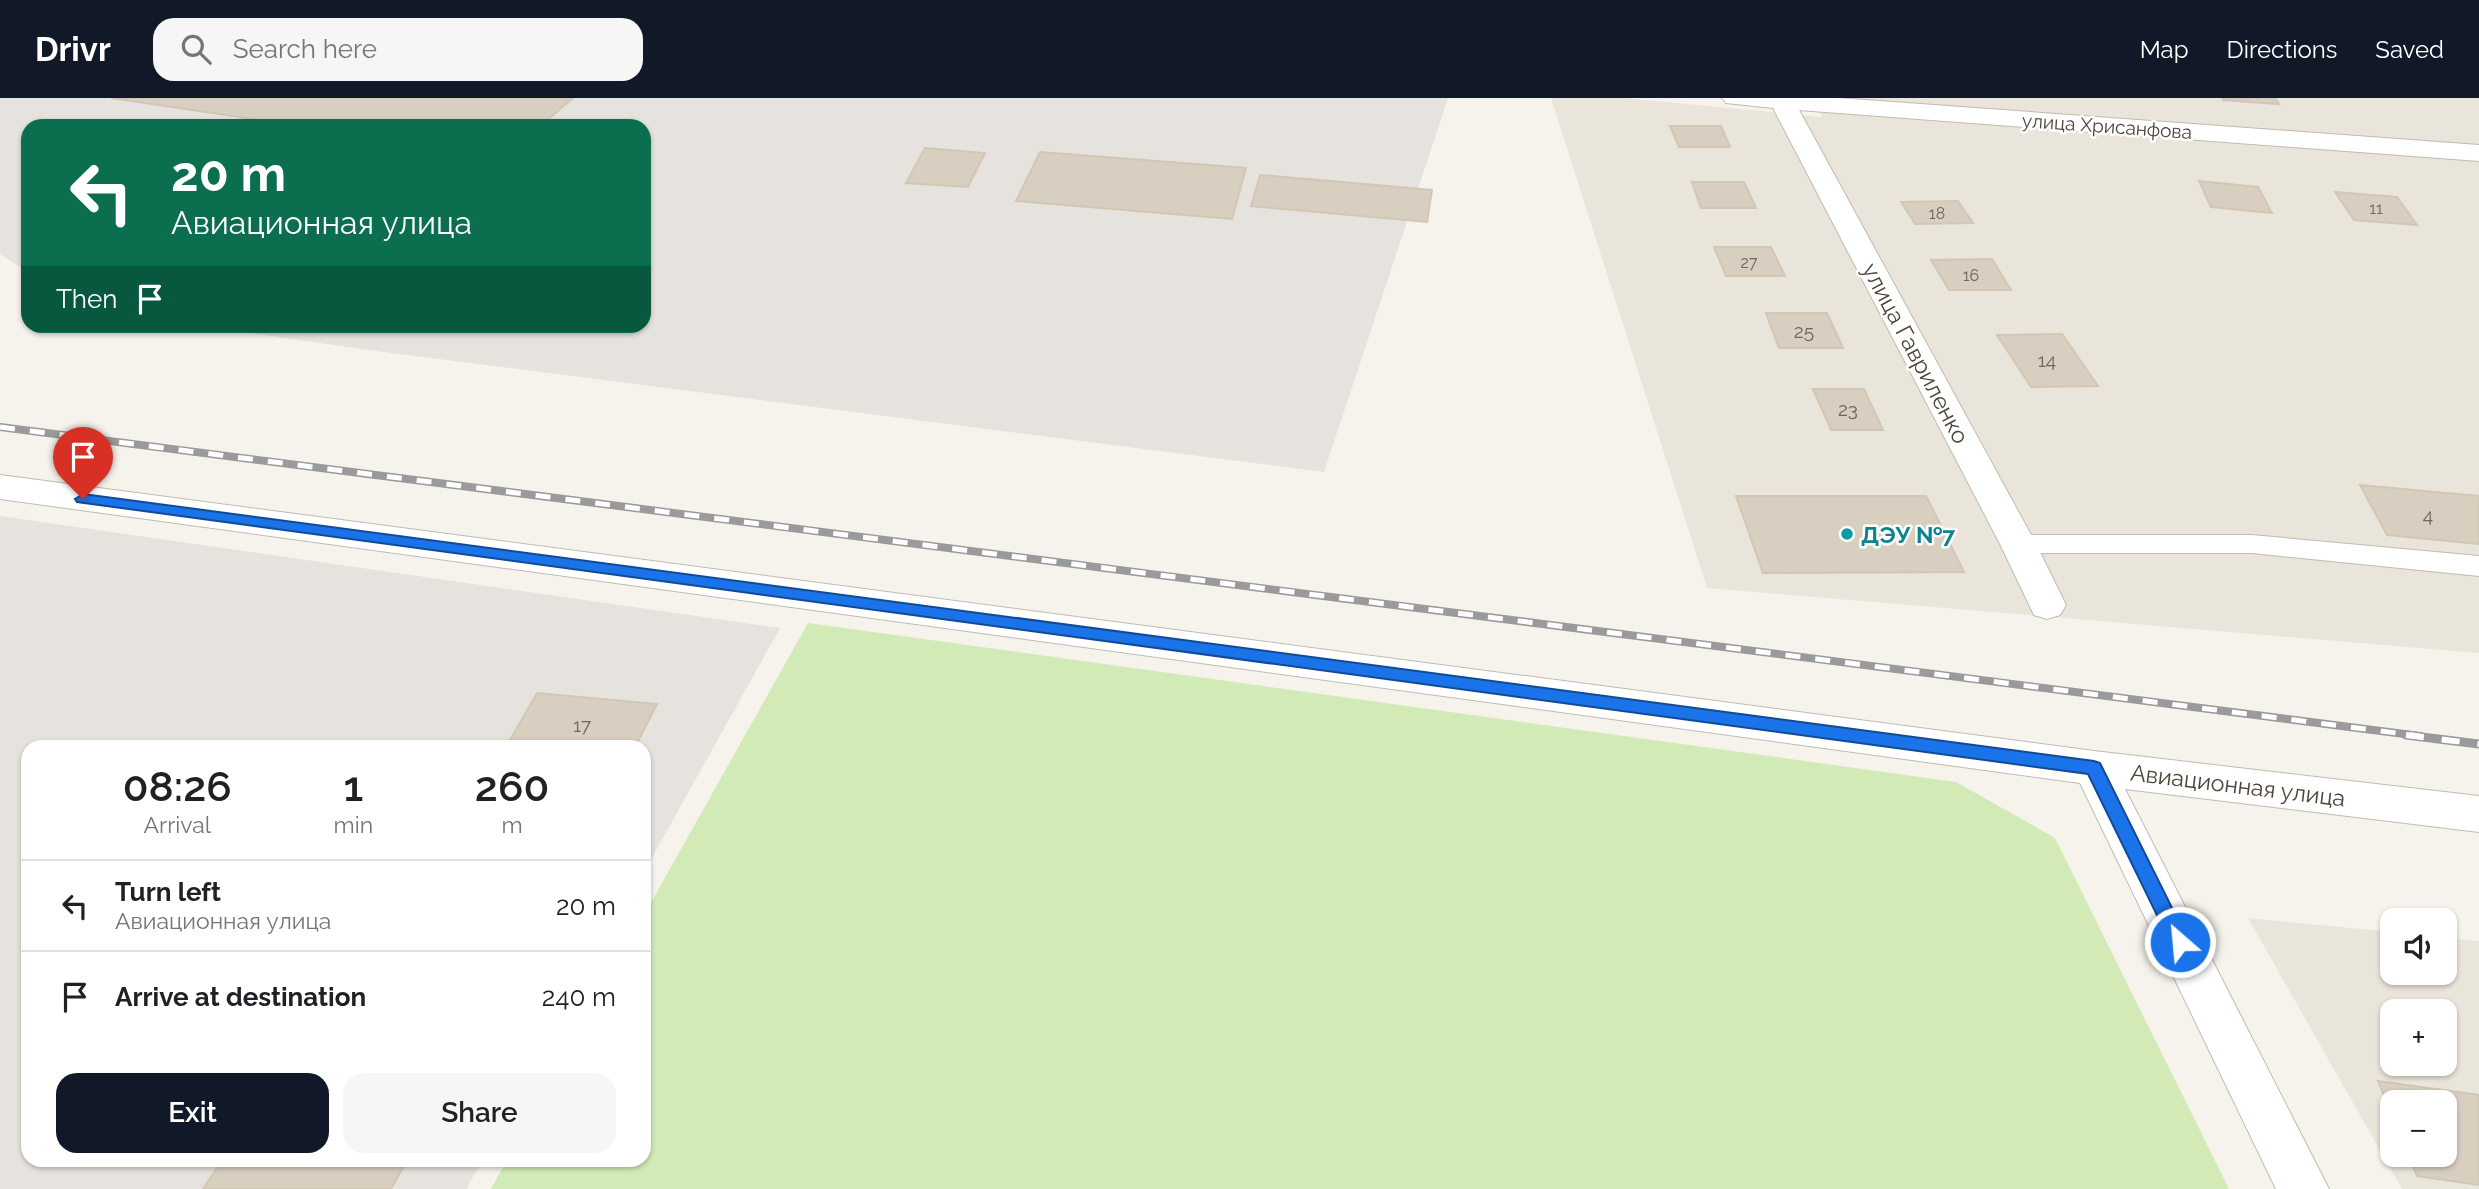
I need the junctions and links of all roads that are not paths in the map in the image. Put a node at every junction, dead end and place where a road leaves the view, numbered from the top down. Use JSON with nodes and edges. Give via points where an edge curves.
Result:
{"nodes":[{"id":1,"x":1735,"y":98,"type":"edge"},
{"id":2,"x":1782,"y":102,"type":"junction"},
{"id":3,"x":2479,"y":153,"type":"edge"},
{"id":4,"x":0,"y":487,"type":"edge"},
{"id":5,"x":2018,"y":544,"type":"junction"},
{"id":6,"x":2479,"y":566,"type":"edge"},
{"id":7,"x":2047,"y":605,"type":"dead end"},
{"id":8,"x":2094,"y":768,"type":"junction"},
{"id":9,"x":2479,"y":814,"type":"edge"},
{"id":10,"x":2303,"y":1189,"type":"edge"}],
"edges":[{"from":1,"to":2,"type":"street","name":"улица Хрисанфова"},
{"from":2,"to":3,"type":"street","name":"улица Хрисанфова"},
{"from":2,"to":5,"type":"street","name":"улица Гавриленко"},
{"from":4,"to":8,"type":"street","name":"Авиационная улица"},
{"from":5,"to":6,"type":"lane","via":[[2252,544]]},
{"from":5,"to":7,"type":"street","name":"улица Гавриленко"},
{"from":8,"to":9,"type":"street","name":"Авиационная улица"},
{"from":8,"to":10,"type":"street"}]}
